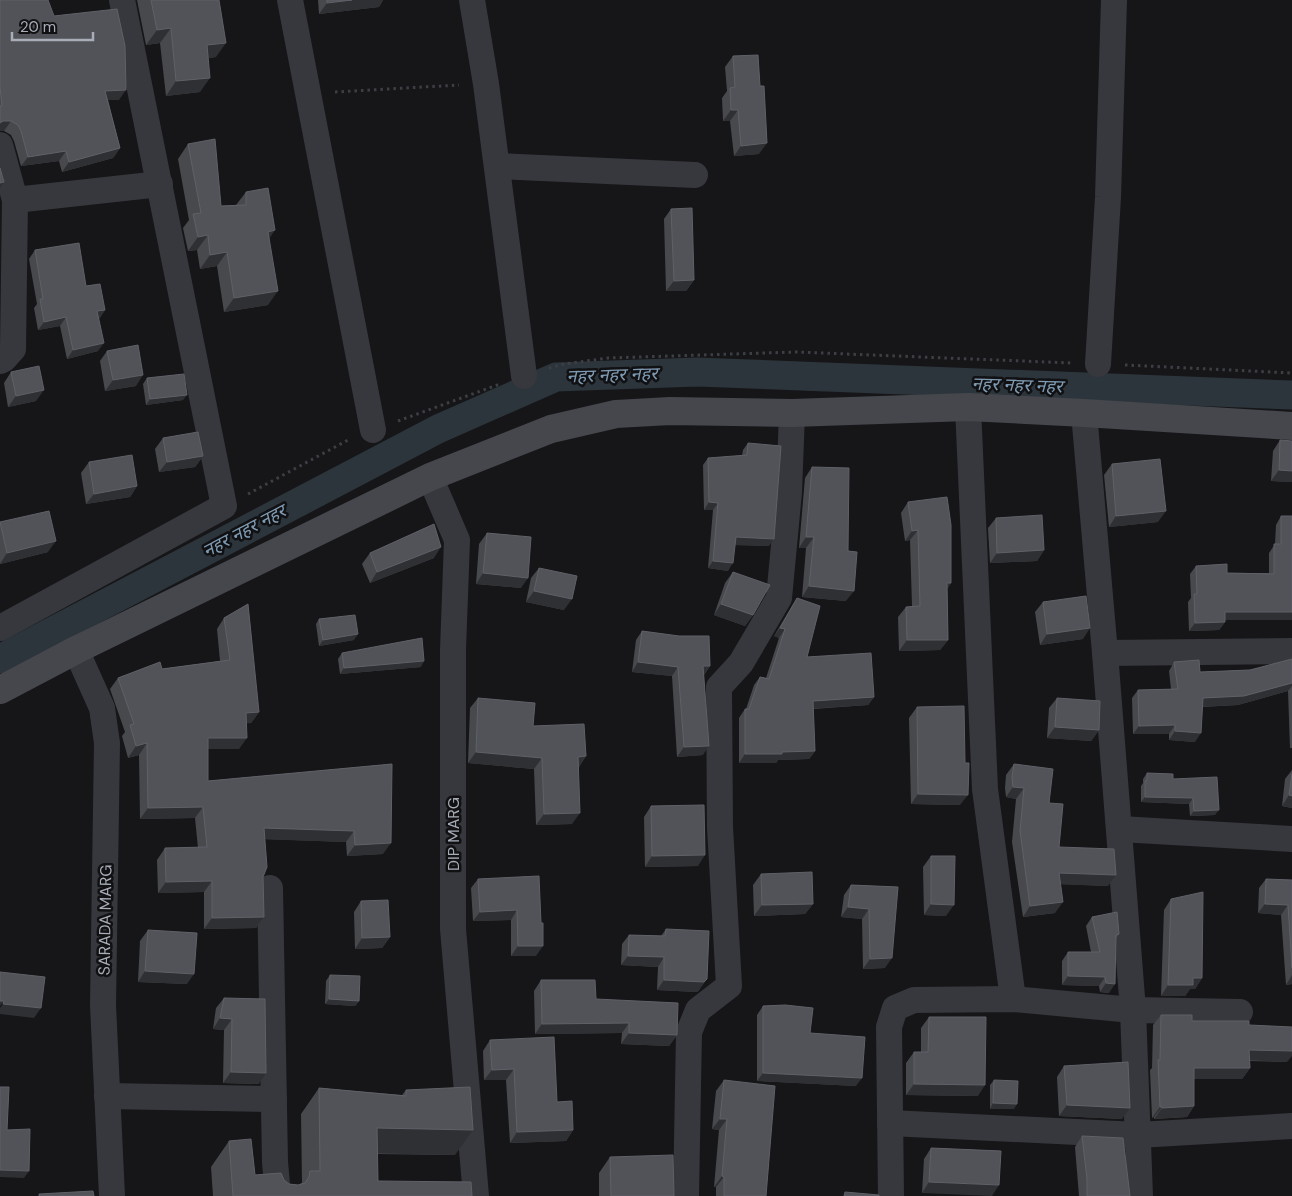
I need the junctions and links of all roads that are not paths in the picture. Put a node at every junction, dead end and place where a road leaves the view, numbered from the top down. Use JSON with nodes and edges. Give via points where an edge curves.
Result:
{"nodes":[{"id":1,"x":122,"y":0,"type":"edge"},
{"id":2,"x":290,"y":0,"type":"edge"},
{"id":3,"x":472,"y":0,"type":"edge"},
{"id":4,"x":1114,"y":0,"type":"edge"},
{"id":5,"x":0,"y":145,"type":"edge"},
{"id":6,"x":497,"y":166,"type":"junction"},
{"id":7,"x":695,"y":174,"type":"dead end"},
{"id":8,"x":160,"y":184,"type":"junction"},
{"id":9,"x":15,"y":200,"type":"junction"},
{"id":10,"x":0,"y":361,"type":"edge"},
{"id":11,"x":1098,"y":364,"type":"dead end"},
{"id":12,"x":524,"y":376,"type":"dead end"},
{"id":13,"x":968,"y":407,"type":"junction"},
{"id":14,"x":792,"y":413,"type":"junction"},
{"id":15,"x":1084,"y":413,"type":"junction"},
{"id":16,"x":1292,"y":426,"type":"edge"},
{"id":17,"x":373,"y":430,"type":"dead end"},
{"id":18,"x":430,"y":477,"type":"junction"},
{"id":19,"x":0,"y":628,"type":"edge"},
{"id":20,"x":76,"y":650,"type":"junction"},
{"id":21,"x":1292,"y":651,"type":"edge"},
{"id":22,"x":1105,"y":653,"type":"junction"},
{"id":23,"x":0,"y":690,"type":"edge"},
{"id":24,"x":1120,"y":829,"type":"junction"},
{"id":25,"x":1292,"y":839,"type":"edge"},
{"id":26,"x":270,"y":888,"type":"dead end"},
{"id":27,"x":1013,"y":999,"type":"junction"},
{"id":28,"x":1133,"y":1010,"type":"junction"},
{"id":29,"x":1240,"y":1012,"type":"dead end"},
{"id":30,"x":107,"y":1096,"type":"junction"},
{"id":31,"x":274,"y":1099,"type":"junction"},
{"id":32,"x":890,"y":1123,"type":"junction"},
{"id":33,"x":1292,"y":1126,"type":"edge"},
{"id":34,"x":1138,"y":1135,"type":"junction"},
{"id":35,"x":112,"y":1196,"type":"edge"},
{"id":36,"x":278,"y":1196,"type":"edge"},
{"id":37,"x":476,"y":1196,"type":"edge"},
{"id":38,"x":686,"y":1196,"type":"edge"},
{"id":39,"x":891,"y":1196,"type":"edge"},
{"id":40,"x":1140,"y":1196,"type":"edge"}],
"edges":[{"from":1,"to":8,"type":"street"},
{"from":2,"to":17,"type":"street"},
{"from":3,"to":6,"type":"street"},
{"from":4,"to":11,"type":"street","via":[[1108,197]]},
{"from":5,"to":9,"type":"street"},
{"from":6,"to":7,"type":"street"},
{"from":6,"to":12,"type":"street"},
{"from":8,"to":9,"type":"street"},
{"from":8,"to":19,"type":"street","via":[[224,506]]},
{"from":9,"to":10,"type":"street","via":[[12,348]]},
{"from":13,"to":14,"type":"main road"},
{"from":13,"to":15,"type":"main road"},
{"from":13,"to":27,"type":"street","via":[[985,789]]},
{"from":14,"to":18,"type":"main road","via":[[670,411],[616,414],[552,429]]},
{"from":14,"to":38,"type":"street","via":[[789,492],[779,598],[741,663],[719,687],[720,827],[729,986],[698,1010],[689,1032]]},
{"from":15,"to":16,"type":"main road"},
{"from":15,"to":22,"type":"street"},
{"from":18,"to":20,"type":"main road"},
{"from":18,"to":37,"type":"street","name":"DIP MARG","via":[[456,540],[453,929]]},
{"from":20,"to":23,"type":"main road"},
{"from":20,"to":30,"type":"street","name":"SARADA MARG","via":[[102,708],[107,743],[103,1005]]},
{"from":21,"to":22,"type":"street"},
{"from":22,"to":24,"type":"street"},
{"from":24,"to":25,"type":"street"},
{"from":24,"to":28,"type":"street"},
{"from":26,"to":31,"type":"street"},
{"from":27,"to":28,"type":"street"},
{"from":27,"to":32,"type":"street","via":[[914,1000],[895,1008],[889,1027]]},
{"from":28,"to":29,"type":"street"},
{"from":28,"to":34,"type":"street"},
{"from":30,"to":31,"type":"street"},
{"from":30,"to":35,"type":"street","name":"SARADA MARG"},
{"from":31,"to":36,"type":"street"},
{"from":32,"to":34,"type":"street"},
{"from":32,"to":39,"type":"street"},
{"from":33,"to":34,"type":"street"},
{"from":34,"to":40,"type":"street"}]}
